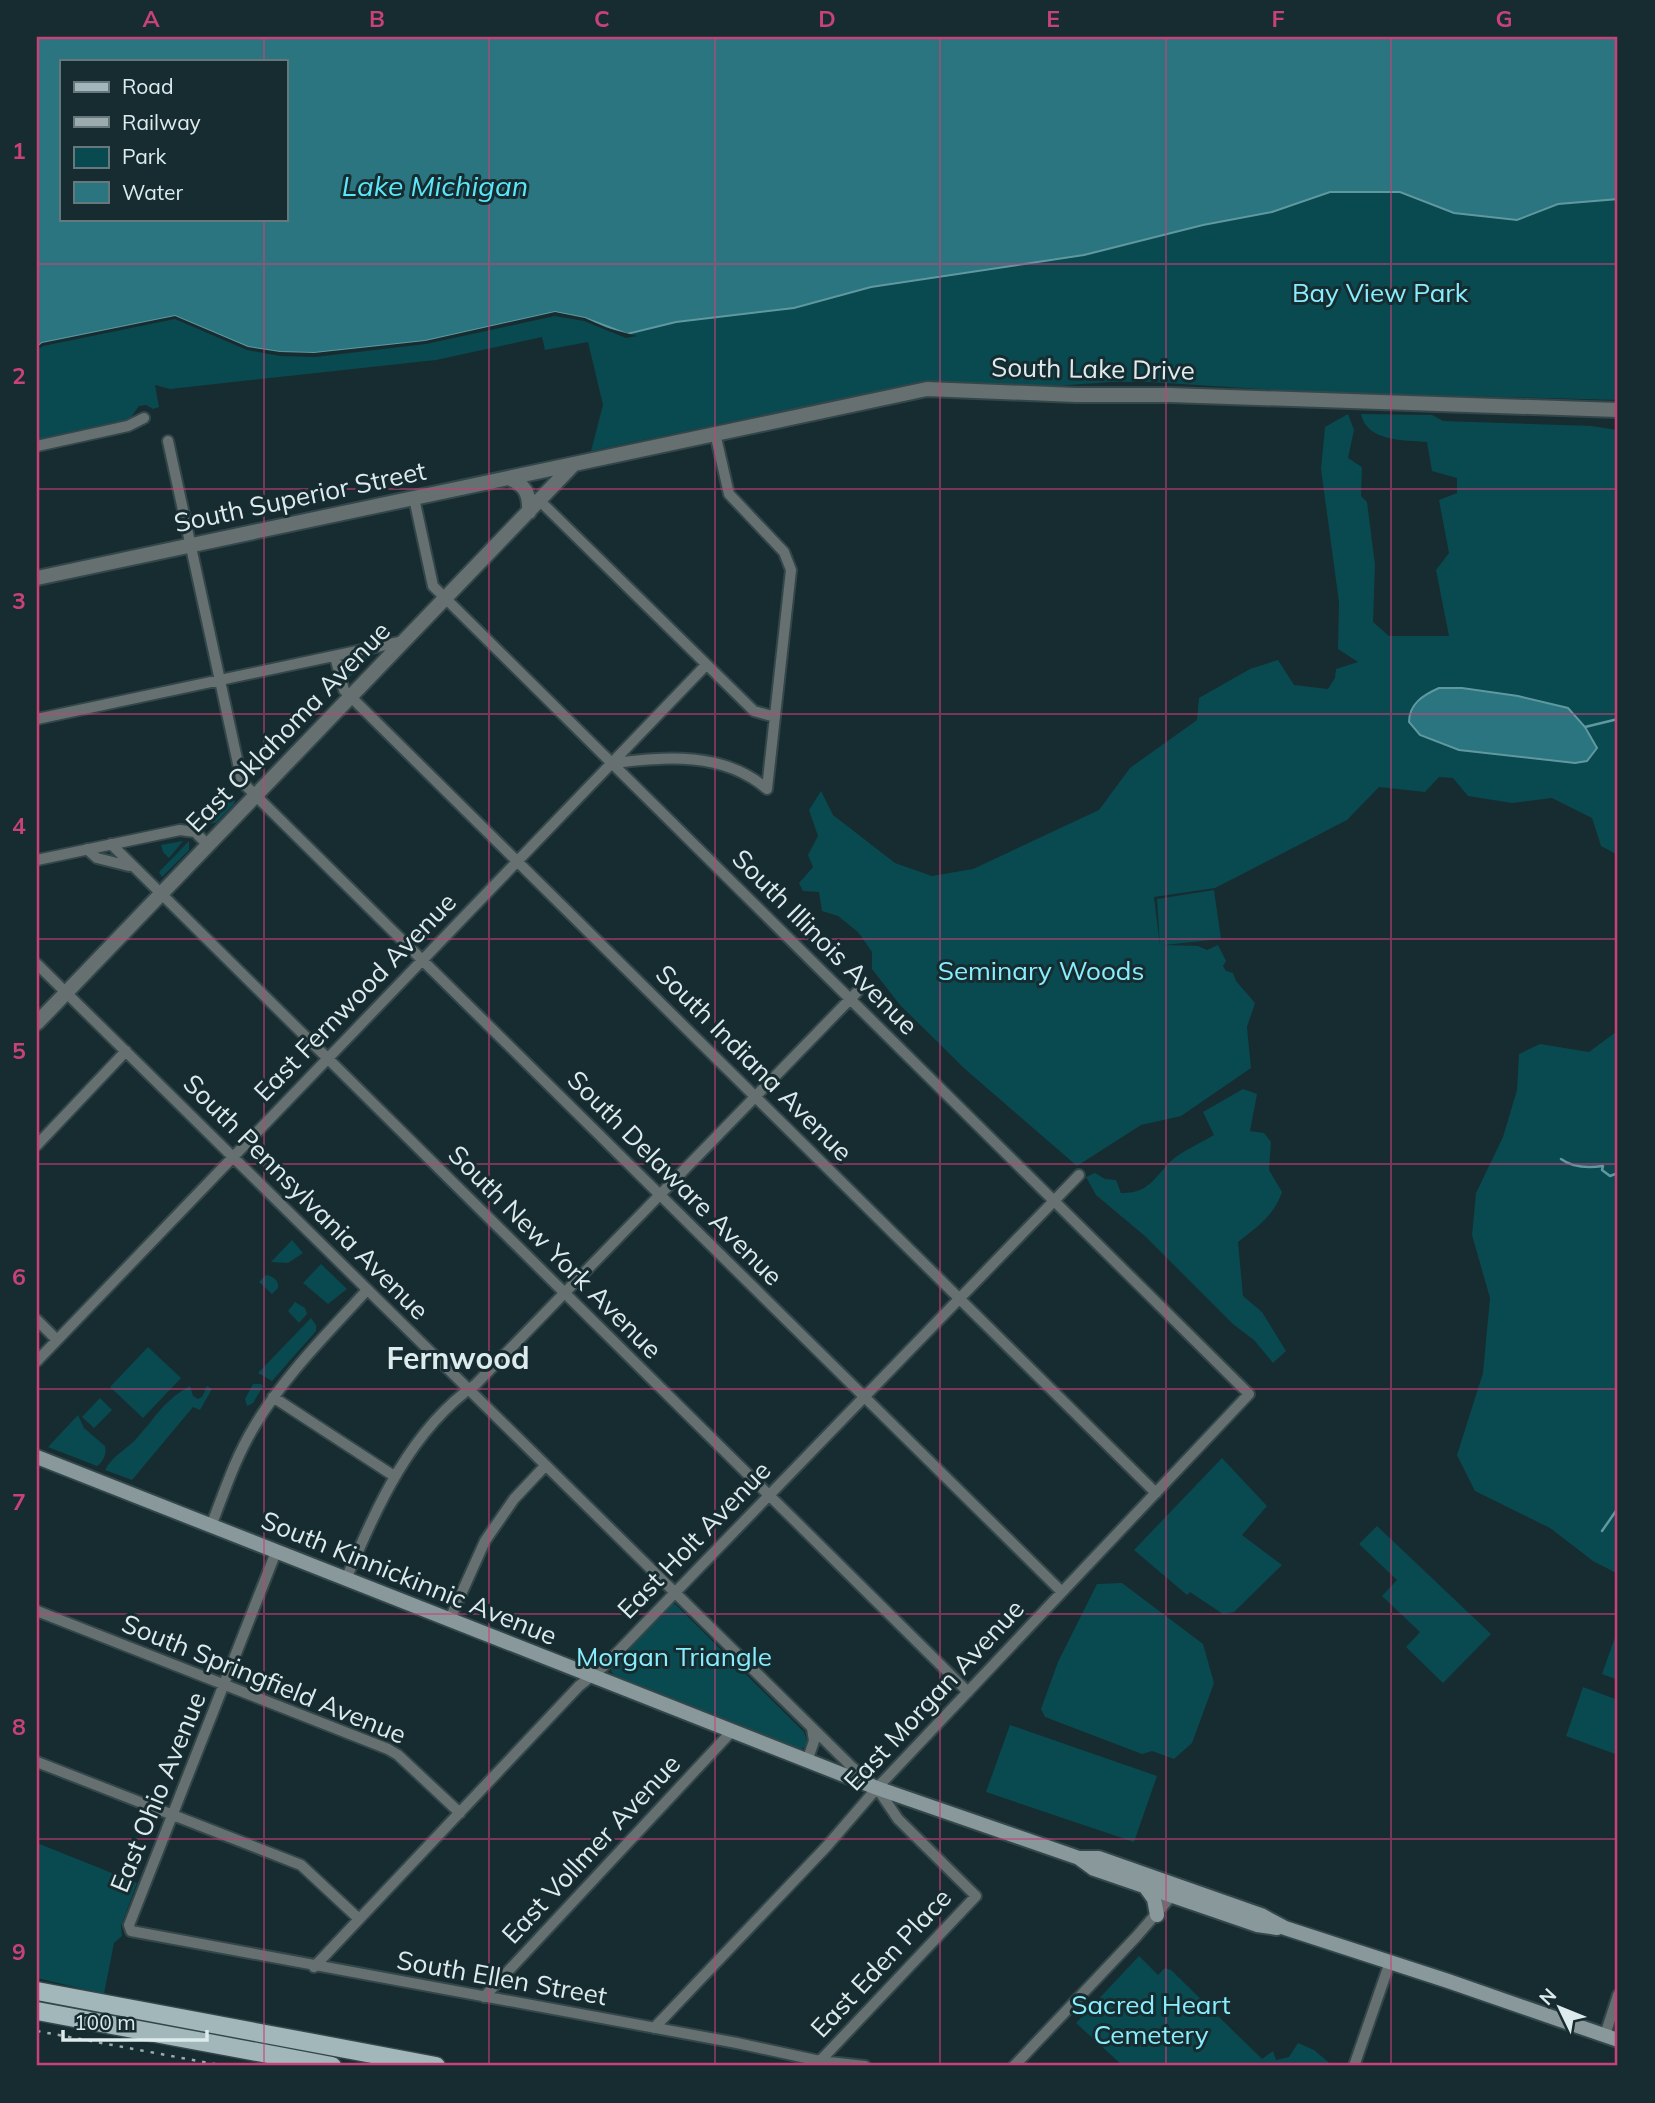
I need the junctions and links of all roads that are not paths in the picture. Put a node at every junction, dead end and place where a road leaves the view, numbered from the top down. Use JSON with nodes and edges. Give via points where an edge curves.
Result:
{"nodes":[{"id":1,"x":1618,"y":410,"type":"edge"},
{"id":2,"x":144,"y":418,"type":"dead end"},
{"id":3,"x":715,"y":433,"type":"junction"},
{"id":4,"x":168,"y":441,"type":"dead end"},
{"id":5,"x":37,"y":446,"type":"edge"},
{"id":6,"x":574,"y":464,"type":"junction"},
{"id":7,"x":508,"y":478,"type":"junction"},
{"id":8,"x":414,"y":498,"type":"junction"},
{"id":9,"x":540,"y":501,"type":"junction"},
{"id":10,"x":529,"y":512,"type":"junction"},
{"id":11,"x":190,"y":545,"type":"junction"},
{"id":12,"x":37,"y":578,"type":"edge"},
{"id":13,"x":446,"y":599,"type":"junction"},
{"id":14,"x":405,"y":640,"type":"junction"},
{"id":15,"x":335,"y":657,"type":"junction"},
{"id":16,"x":706,"y":665,"type":"junction"},
{"id":17,"x":219,"y":680,"type":"junction"},
{"id":18,"x":351,"y":697,"type":"junction"},
{"id":19,"x":775,"y":717,"type":"junction"},
{"id":20,"x":37,"y":719,"type":"edge"},
{"id":21,"x":612,"y":763,"type":"junction"},
{"id":22,"x":256,"y":796,"type":"junction"},
{"id":23,"x":111,"y":844,"type":"junction"},
{"id":24,"x":208,"y":845,"type":"junction"},
{"id":25,"x":87,"y":849,"type":"junction"},
{"id":26,"x":37,"y":860,"type":"edge"},
{"id":27,"x":517,"y":862,"type":"junction"},
{"id":28,"x":134,"y":868,"type":"junction"},
{"id":29,"x":161,"y":894,"type":"junction"},
{"id":30,"x":422,"y":960,"type":"junction"},
{"id":31,"x":37,"y":964,"type":"edge"},
{"id":32,"x":66,"y":993,"type":"junction"},
{"id":33,"x":853,"y":995,"type":"junction"},
{"id":34,"x":37,"y":1023,"type":"edge"},
{"id":35,"x":126,"y":1051,"type":"junction"},
{"id":36,"x":328,"y":1059,"type":"junction"},
{"id":37,"x":755,"y":1097,"type":"junction"},
{"id":38,"x":37,"y":1145,"type":"edge"},
{"id":39,"x":233,"y":1157,"type":"junction"},
{"id":40,"x":1079,"y":1175,"type":"dead end"},
{"id":41,"x":659,"y":1195,"type":"junction"},
{"id":42,"x":1054,"y":1200,"type":"junction"},
{"id":43,"x":367,"y":1290,"type":"junction"},
{"id":44,"x":565,"y":1293,"type":"junction"},
{"id":45,"x":959,"y":1298,"type":"junction"},
{"id":46,"x":37,"y":1320,"type":"edge"},
{"id":47,"x":57,"y":1340,"type":"junction"},
{"id":48,"x":37,"y":1361,"type":"edge"},
{"id":49,"x":468,"y":1389,"type":"junction"},
{"id":50,"x":1250,"y":1394,"type":"joint"},
{"id":51,"x":273,"y":1397,"type":"junction"},
{"id":52,"x":864,"y":1397,"type":"junction"},
{"id":53,"x":37,"y":1457,"type":"edge"},
{"id":54,"x":545,"y":1466,"type":"junction"},
{"id":55,"x":394,"y":1476,"type":"junction"},
{"id":56,"x":1156,"y":1493,"type":"junction"},
{"id":57,"x":769,"y":1495,"type":"junction"},
{"id":58,"x":211,"y":1526,"type":"junction"},
{"id":59,"x":276,"y":1552,"type":"junction"},
{"id":60,"x":346,"y":1579,"type":"junction"},
{"id":61,"x":1062,"y":1592,"type":"junction"},
{"id":62,"x":674,"y":1593,"type":"junction"},
{"id":63,"x":37,"y":1611,"type":"edge"},
{"id":64,"x":449,"y":1621,"type":"junction"},
{"id":65,"x":590,"y":1676,"type":"junction"},
{"id":66,"x":225,"y":1686,"type":"junction"},
{"id":67,"x":968,"y":1692,"type":"junction"},
{"id":68,"x":811,"y":1728,"type":"junction"},
{"id":69,"x":732,"y":1731,"type":"junction"},
{"id":70,"x":807,"y":1761,"type":"junction"},
{"id":71,"x":37,"y":1762,"type":"edge"},
{"id":72,"x":877,"y":1788,"type":"junction"},
{"id":73,"x":460,"y":1813,"type":"junction"},
{"id":74,"x":173,"y":1816,"type":"junction"},
{"id":75,"x":1079,"y":1858,"type":"junction"},
{"id":76,"x":1145,"y":1887,"type":"junction"},
{"id":77,"x":1175,"y":1892,"type":"junction"},
{"id":78,"x":976,"y":1896,"type":"joint"},
{"id":79,"x":1157,"y":1915,"type":"junction"},
{"id":80,"x":359,"y":1919,"type":"junction"},
{"id":81,"x":131,"y":1931,"type":"joint"},
{"id":82,"x":1390,"y":1962,"type":"junction"},
{"id":83,"x":314,"y":1967,"type":"junction"},
{"id":84,"x":37,"y":1991,"type":"edge"},
{"id":85,"x":1618,"y":1995,"type":"edge"},
{"id":86,"x":484,"y":1997,"type":"junction"},
{"id":87,"x":37,"y":2011,"type":"edge"},
{"id":88,"x":654,"y":2028,"type":"junction"},
{"id":89,"x":1612,"y":2038,"type":"edge"},
{"id":90,"x":820,"y":2061,"type":"junction"},
{"id":91,"x":332,"y":2066,"type":"edge"},
{"id":92,"x":436,"y":2066,"type":"edge"},
{"id":93,"x":865,"y":2066,"type":"edge"},
{"id":94,"x":1014,"y":2066,"type":"edge"},
{"id":95,"x":1354,"y":2066,"type":"edge"}],
"edges":[{"from":1,"to":3,"type":"street","name":"South Lake Drive","via":[[927,389]]},
{"from":2,"to":5,"type":"street","via":[[128,426]]},
{"from":3,"to":6,"type":"street","name":"South Lake Drive"},
{"from":3,"to":19,"type":"street","via":[[729,494],[784,552],[791,570]]},
{"from":4,"to":11,"type":"street","name":"South Delaware Avenue"},
{"from":6,"to":7,"type":"street","name":"South Superior Street"},
{"from":6,"to":9,"type":"street","name":"East Oklahoma Avenue"},
{"from":7,"to":8,"type":"street","name":"South Superior Street"},
{"from":7,"to":10,"type":"street","via":[[525,489]]},
{"from":8,"to":11,"type":"street","name":"South Superior Street"},
{"from":8,"to":13,"type":"street","name":"South Illinois Avenue","via":[[433,586]]},
{"from":9,"to":10,"type":"street","name":"East Oklahoma Avenue"},
{"from":9,"to":16,"type":"street"},
{"from":10,"to":13,"type":"street","name":"East Oklahoma Avenue"},
{"from":11,"to":12,"type":"street","name":"South Superior Street"},
{"from":11,"to":17,"type":"street","name":"South Delaware Avenue"},
{"from":13,"to":14,"type":"street","name":"East Oklahoma Avenue"},
{"from":13,"to":21,"type":"street","name":"South Illinois Avenue"},
{"from":14,"to":15,"type":"street"},
{"from":14,"to":18,"type":"street","name":"East Oklahoma Avenue"},
{"from":15,"to":17,"type":"street"},
{"from":15,"to":18,"type":"street","name":"South Indiana Avenue","via":[[344,690]]},
{"from":16,"to":19,"type":"street","via":[[754,711]]},
{"from":16,"to":21,"type":"street","name":"East Fernwood Avenue"},
{"from":17,"to":20,"type":"street"},
{"from":17,"to":22,"type":"street","name":"South Delaware Avenue","via":[[242,782]]},
{"from":18,"to":22,"type":"street","name":"East Oklahoma Avenue"},
{"from":18,"to":27,"type":"street","name":"South Indiana Avenue"},
{"from":19,"to":21,"type":"street","via":[[767,789],[737,769],[704,760]]},
{"from":21,"to":27,"type":"street","name":"East Fernwood Avenue"},
{"from":21,"to":33,"type":"street","name":"South Illinois Avenue"},
{"from":22,"to":24,"type":"street","name":"East Oklahoma Avenue"},
{"from":22,"to":30,"type":"street","name":"South Delaware Avenue"},
{"from":23,"to":24,"type":"street","via":[[189,830]]},
{"from":23,"to":25,"type":"street"},
{"from":23,"to":28,"type":"street","name":"South New York Avenue"},
{"from":24,"to":29,"type":"street","name":"East Oklahoma Avenue"},
{"from":25,"to":26,"type":"street"},
{"from":25,"to":28,"type":"street","via":[[97,858]]},
{"from":27,"to":30,"type":"street","name":"East Fernwood Avenue"},
{"from":27,"to":37,"type":"street","name":"South Indiana Avenue"},
{"from":28,"to":29,"type":"street","name":"South New York Avenue"},
{"from":29,"to":32,"type":"street","name":"East Oklahoma Avenue"},
{"from":29,"to":36,"type":"street","name":"South New York Avenue"},
{"from":30,"to":36,"type":"street","name":"East Fernwood Avenue"},
{"from":30,"to":41,"type":"street","name":"South Delaware Avenue"},
{"from":31,"to":32,"type":"street","name":"South Pennsylvania Avenue"},
{"from":32,"to":34,"type":"street","name":"East Oklahoma Avenue"},
{"from":32,"to":35,"type":"street","name":"South Pennsylvania Avenue"},
{"from":33,"to":37,"type":"street"},
{"from":33,"to":42,"type":"street","name":"South Illinois Avenue"},
{"from":35,"to":38,"type":"street"},
{"from":35,"to":39,"type":"street","name":"South Pennsylvania Avenue"},
{"from":36,"to":39,"type":"street","name":"East Fernwood Avenue"},
{"from":36,"to":44,"type":"street","name":"South New York Avenue"},
{"from":37,"to":41,"type":"street"},
{"from":37,"to":45,"type":"street","name":"South Indiana Avenue"},
{"from":39,"to":43,"type":"street","name":"South Pennsylvania Avenue"},
{"from":39,"to":47,"type":"street","name":"East Fernwood Avenue"},
{"from":40,"to":42,"type":"street","name":"East Holt Avenue"},
{"from":41,"to":44,"type":"street"},
{"from":41,"to":52,"type":"street","name":"South Delaware Avenue"},
{"from":42,"to":45,"type":"street","name":"East Holt Avenue"},
{"from":42,"to":50,"type":"street","name":"South Illinois Avenue"},
{"from":43,"to":49,"type":"street","name":"South Pennsylvania Avenue"},
{"from":43,"to":51,"type":"street"},
{"from":44,"to":49,"type":"street"},
{"from":44,"to":57,"type":"street","name":"South New York Avenue"},
{"from":45,"to":52,"type":"street","name":"East Holt Avenue"},
{"from":45,"to":56,"type":"street","name":"South Indiana Avenue"},
{"from":46,"to":47,"type":"street"},
{"from":47,"to":48,"type":"street","name":"East Fernwood Avenue"},
{"from":49,"to":54,"type":"street","name":"South Pennsylvania Avenue"},
{"from":49,"to":55,"type":"street","via":[[439,1416]]},
{"from":50,"to":56,"type":"street","name":"East Morgan Avenue"},
{"from":51,"to":55,"type":"street"},
{"from":51,"to":58,"type":"street","via":[[238,1458]]},
{"from":52,"to":57,"type":"street","name":"East Holt Avenue"},
{"from":52,"to":61,"type":"street","name":"South Delaware Avenue"},
{"from":53,"to":58,"type":"main road","name":"South Kinnickinnic Avenue"},
{"from":54,"to":62,"type":"street","name":"South Pennsylvania Avenue"},
{"from":54,"to":64,"type":"street","via":[[514,1499],[485,1541]]},
{"from":55,"to":60,"type":"street"},
{"from":56,"to":61,"type":"street","name":"East Morgan Avenue"},
{"from":57,"to":62,"type":"street","name":"East Holt Avenue"},
{"from":57,"to":67,"type":"street","name":"South New York Avenue"},
{"from":58,"to":59,"type":"main road","name":"South Kinnickinnic Avenue"},
{"from":59,"to":60,"type":"main road","name":"South Kinnickinnic Avenue"},
{"from":59,"to":66,"type":"street","name":"East Ohio Avenue"},
{"from":60,"to":64,"type":"main road","name":"South Kinnickinnic Avenue"},
{"from":61,"to":67,"type":"street","name":"East Morgan Avenue"},
{"from":62,"to":65,"type":"street","name":"East Holt Avenue"},
{"from":62,"to":68,"type":"street","name":"South Pennsylvania Avenue"},
{"from":63,"to":66,"type":"street","name":"South Springfield Avenue"},
{"from":64,"to":65,"type":"main road","name":"South Kinnickinnic Avenue"},
{"from":65,"to":69,"type":"main road","name":"South Kinnickinnic Avenue"},
{"from":65,"to":73,"type":"street","name":"East Holt Avenue"},
{"from":66,"to":73,"type":"street","name":"South Springfield Avenue","via":[[388,1749]]},
{"from":66,"to":74,"type":"street","name":"East Ohio Avenue"},
{"from":67,"to":72,"type":"street","name":"East Morgan Avenue"},
{"from":68,"to":70,"type":"street","via":[[814,1741]]},
{"from":68,"to":72,"type":"street","name":"South Pennsylvania Avenue"},
{"from":69,"to":70,"type":"main road","name":"South Kinnickinnic Avenue"},
{"from":69,"to":86,"type":"street","name":"East Vollmer Avenue"},
{"from":70,"to":72,"type":"main road","name":"South Kinnickinnic Avenue"},
{"from":71,"to":74,"type":"street"},
{"from":72,"to":75,"type":"main road","name":"South Kinnickinnic Avenue"},
{"from":72,"to":78,"type":"street","name":"South Pennsylvania Avenue","via":[[898,1819]]},
{"from":72,"to":88,"type":"street","name":"East Morgan Avenue"},
{"from":73,"to":80,"type":"street","name":"East Holt Avenue"},
{"from":74,"to":80,"type":"street","via":[[302,1865]]},
{"from":74,"to":81,"type":"street","name":"East Ohio Avenue"},
{"from":75,"to":76,"type":"main road","name":"South Kinnickinnic Avenue","via":[[1094,1869]]},
{"from":75,"to":77,"type":"main road","name":"South Kinnickinnic Avenue","via":[[1100,1858]]},
{"from":76,"to":77,"type":"main road","name":"South Kinnickinnic Avenue"},
{"from":76,"to":79,"type":"main road","via":[[1154,1899]]},
{"from":77,"to":79,"type":"street"},
{"from":77,"to":82,"type":"main road","name":"South Kinnickinnic Avenue","via":[[1261,1915],[1285,1928]]},
{"from":78,"to":90,"type":"street","name":"East Eden Place"},
{"from":79,"to":94,"type":"street"},
{"from":80,"to":83,"type":"street","name":"East Holt Avenue"},
{"from":81,"to":83,"type":"street","name":"South Ellen Street"},
{"from":82,"to":89,"type":"main road","name":"South Kinnickinnic Avenue"},
{"from":82,"to":95,"type":"street"},
{"from":83,"to":86,"type":"street","name":"South Ellen Street"},
{"from":84,"to":92,"type":"main road"},
{"from":85,"to":89,"type":"street"},
{"from":86,"to":88,"type":"street","name":"South Ellen Street"},
{"from":87,"to":91,"type":"main road"},
{"from":88,"to":90,"type":"street","name":"South Ellen Street"},
{"from":90,"to":93,"type":"street","name":"South Ellen Street"}]}
